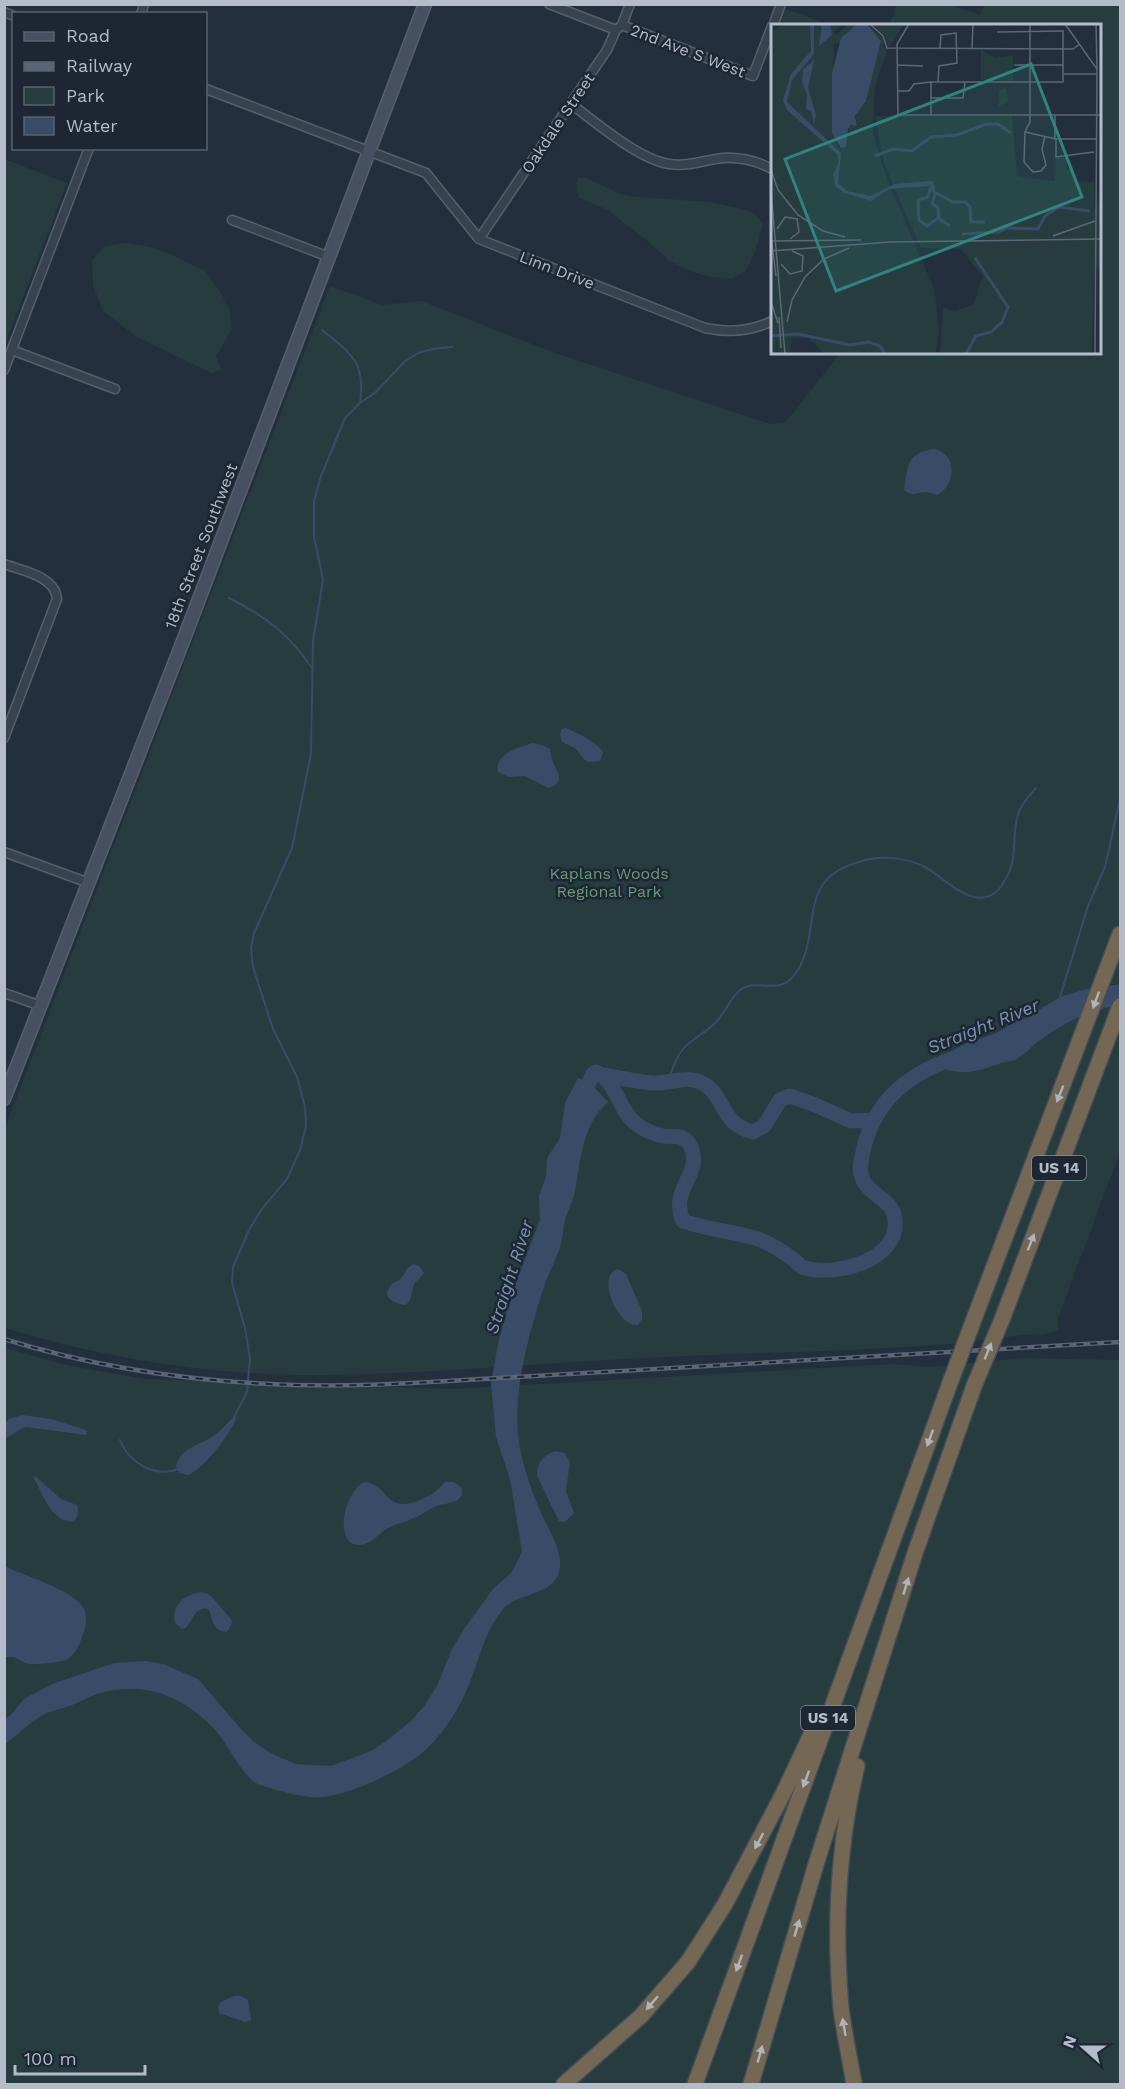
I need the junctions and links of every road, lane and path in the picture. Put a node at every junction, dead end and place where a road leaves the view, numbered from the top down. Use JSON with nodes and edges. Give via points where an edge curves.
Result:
{"nodes":[{"id":1,"x":425,"y":4,"type":"edge"},
{"id":2,"x":549,"y":4,"type":"edge"},
{"id":3,"x":630,"y":4,"type":"edge"},
{"id":4,"x":781,"y":4,"type":"edge"},
{"id":5,"x":774,"y":24,"type":"edge"},
{"id":6,"x":619,"y":28,"type":"junction"},
{"id":7,"x":771,"y":31,"type":"edge"},
{"id":8,"x":207,"y":88,"type":"edge"},
{"id":9,"x":571,"y":104,"type":"junction"},
{"id":10,"x":88,"y":150,"type":"edge"},
{"id":11,"x":370,"y":151,"type":"junction"},
{"id":12,"x":771,"y":169,"type":"edge"},
{"id":13,"x":232,"y":220,"type":"dead end"},
{"id":14,"x":479,"y":240,"type":"junction"},
{"id":15,"x":329,"y":257,"type":"junction"},
{"id":16,"x":771,"y":322,"type":"edge"},
{"id":17,"x":12,"y":350,"type":"junction"},
{"id":18,"x":4,"y":370,"type":"edge"},
{"id":19,"x":115,"y":389,"type":"dead end"},
{"id":20,"x":4,"y":564,"type":"edge"},
{"id":21,"x":4,"y":738,"type":"edge"},
{"id":22,"x":4,"y":852,"type":"edge"},
{"id":23,"x":89,"y":883,"type":"junction"},
{"id":24,"x":1120,"y":934,"type":"edge"},
{"id":25,"x":4,"y":993,"type":"edge"},
{"id":26,"x":40,"y":1006,"type":"junction"},
{"id":27,"x":1120,"y":1006,"type":"edge"},
{"id":28,"x":4,"y":1099,"type":"edge"},
{"id":29,"x":857,"y":1637,"type":"junction"},
{"id":30,"x":889,"y":1642,"type":"junction"},
{"id":31,"x":564,"y":2085,"type":"edge"},
{"id":32,"x":695,"y":2085,"type":"edge"},
{"id":33,"x":751,"y":2085,"type":"edge"},
{"id":34,"x":854,"y":2085,"type":"edge"}],
"edges":[{"from":1,"to":11,"type":"street","name":"18th Street Southwest"},
{"from":2,"to":6,"type":"street","name":"2nd Ave S West"},
{"from":3,"to":6,"type":"street","name":"Oakdale Street"},
{"from":4,"to":5,"type":"street"},
{"from":6,"to":7,"type":"street","name":"2nd Ave S West","via":[[753,76]]},
{"from":6,"to":9,"type":"street","name":"Oakdale Street"},
{"from":8,"to":11,"type":"street"},
{"from":9,"to":12,"type":"street","via":[[657,161],[681,165],[739,158]]},
{"from":9,"to":14,"type":"street","name":"Oakdale Street"},
{"from":10,"to":17,"type":"street"},
{"from":11,"to":14,"type":"street","via":[[426,173]]},
{"from":11,"to":15,"type":"street","name":"18th Street Southwest"},
{"from":13,"to":15,"type":"street"},
{"from":14,"to":16,"type":"street","name":"Linn Drive","via":[[705,328],[740,331]]},
{"from":15,"to":23,"type":"street","name":"18th Street Southwest"},
{"from":17,"to":18,"type":"street"},
{"from":17,"to":19,"type":"street"},
{"from":20,"to":21,"type":"street","via":[[47,580],[57,599]]},
{"from":22,"to":23,"type":"street"},
{"from":23,"to":26,"type":"street","name":"18th Street Southwest"},
{"from":24,"to":29,"type":"highway","number":"US 14","one_way":true,"bridge":true},
{"from":25,"to":26,"type":"street"},
{"from":26,"to":28,"type":"street","name":"18th Street Southwest"},
{"from":30,"to":27,"type":"highway","number":"US 14","one_way":true,"bridge":true,"via":[[915,1553],[974,1386]]},
{"from":29,"to":31,"type":"highway","one_way":true,"via":[[783,1794],[725,1904],[688,1962],[641,2016]]},
{"from":29,"to":32,"type":"highway","number":"US 14","one_way":true},
{"from":33,"to":30,"type":"highway","number":"US 14","one_way":true,"via":[[817,1861]]},
{"from":34,"to":30,"type":"highway","one_way":true,"via":[[841,2009],[837,1935],[841,1854],[854,1782]]}]}
